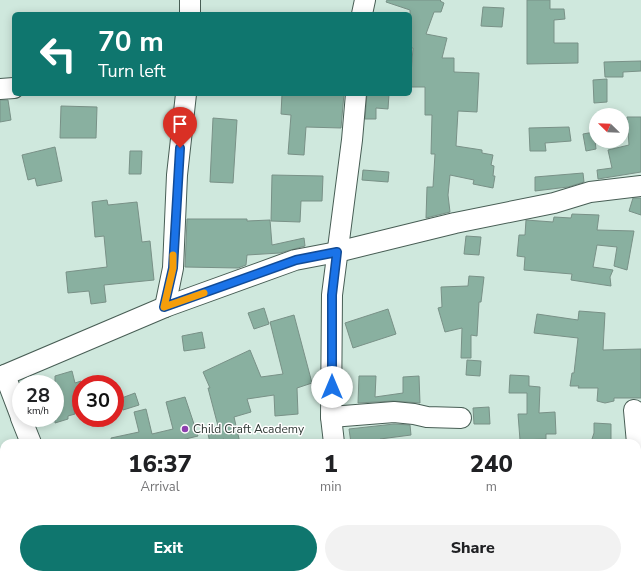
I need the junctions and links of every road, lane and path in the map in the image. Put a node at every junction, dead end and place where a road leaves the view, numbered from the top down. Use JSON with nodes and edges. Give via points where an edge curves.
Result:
{"nodes":[{"id":1,"x":190,"y":0,"type":"edge"},
{"id":2,"x":365,"y":0,"type":"edge"},
{"id":3,"x":190,"y":12,"type":"edge"},
{"id":4,"x":362,"y":12,"type":"edge"},
{"id":5,"x":0,"y":88,"type":"edge"},
{"id":6,"x":12,"y":88,"type":"edge"},
{"id":7,"x":186,"y":96,"type":"edge"},
{"id":8,"x":356,"y":96,"type":"edge"},
{"id":9,"x":641,"y":186,"type":"edge"},
{"id":10,"x":337,"y":252,"type":"junction"},
{"id":11,"x":164,"y":307,"type":"junction"},
{"id":12,"x":3,"y":376,"type":"edge"},
{"id":13,"x":12,"y":396,"type":"edge"},
{"id":14,"x":634,"y":410,"type":"dead end"},
{"id":15,"x":331,"y":417,"type":"junction"},
{"id":16,"x":461,"y":418,"type":"dead end"},
{"id":17,"x":25,"y":427,"type":"edge"},
{"id":18,"x":29,"y":439,"type":"edge"},
{"id":19,"x":334,"y":439,"type":"edge"},
{"id":20,"x":637,"y":439,"type":"edge"}],
"edges":[{"from":1,"to":3,"type":"street"},
{"from":2,"to":4,"type":"street"},
{"from":5,"to":6,"type":"street"},
{"from":7,"to":11,"type":"street","via":[[177,175],[173,268]]},
{"from":8,"to":10,"type":"street"},
{"from":9,"to":10,"type":"street","via":[[590,192],[554,203]]},
{"from":10,"to":11,"type":"street","via":[[296,260]]},
{"from":10,"to":15,"type":"street","via":[[332,295]]},
{"from":11,"to":12,"type":"street"},
{"from":12,"to":13,"type":"street"},
{"from":14,"to":20,"type":"street"},
{"from":15,"to":16,"type":"street","via":[[394,412],[426,417]]},
{"from":15,"to":19,"type":"street"},
{"from":17,"to":18,"type":"street"}]}
